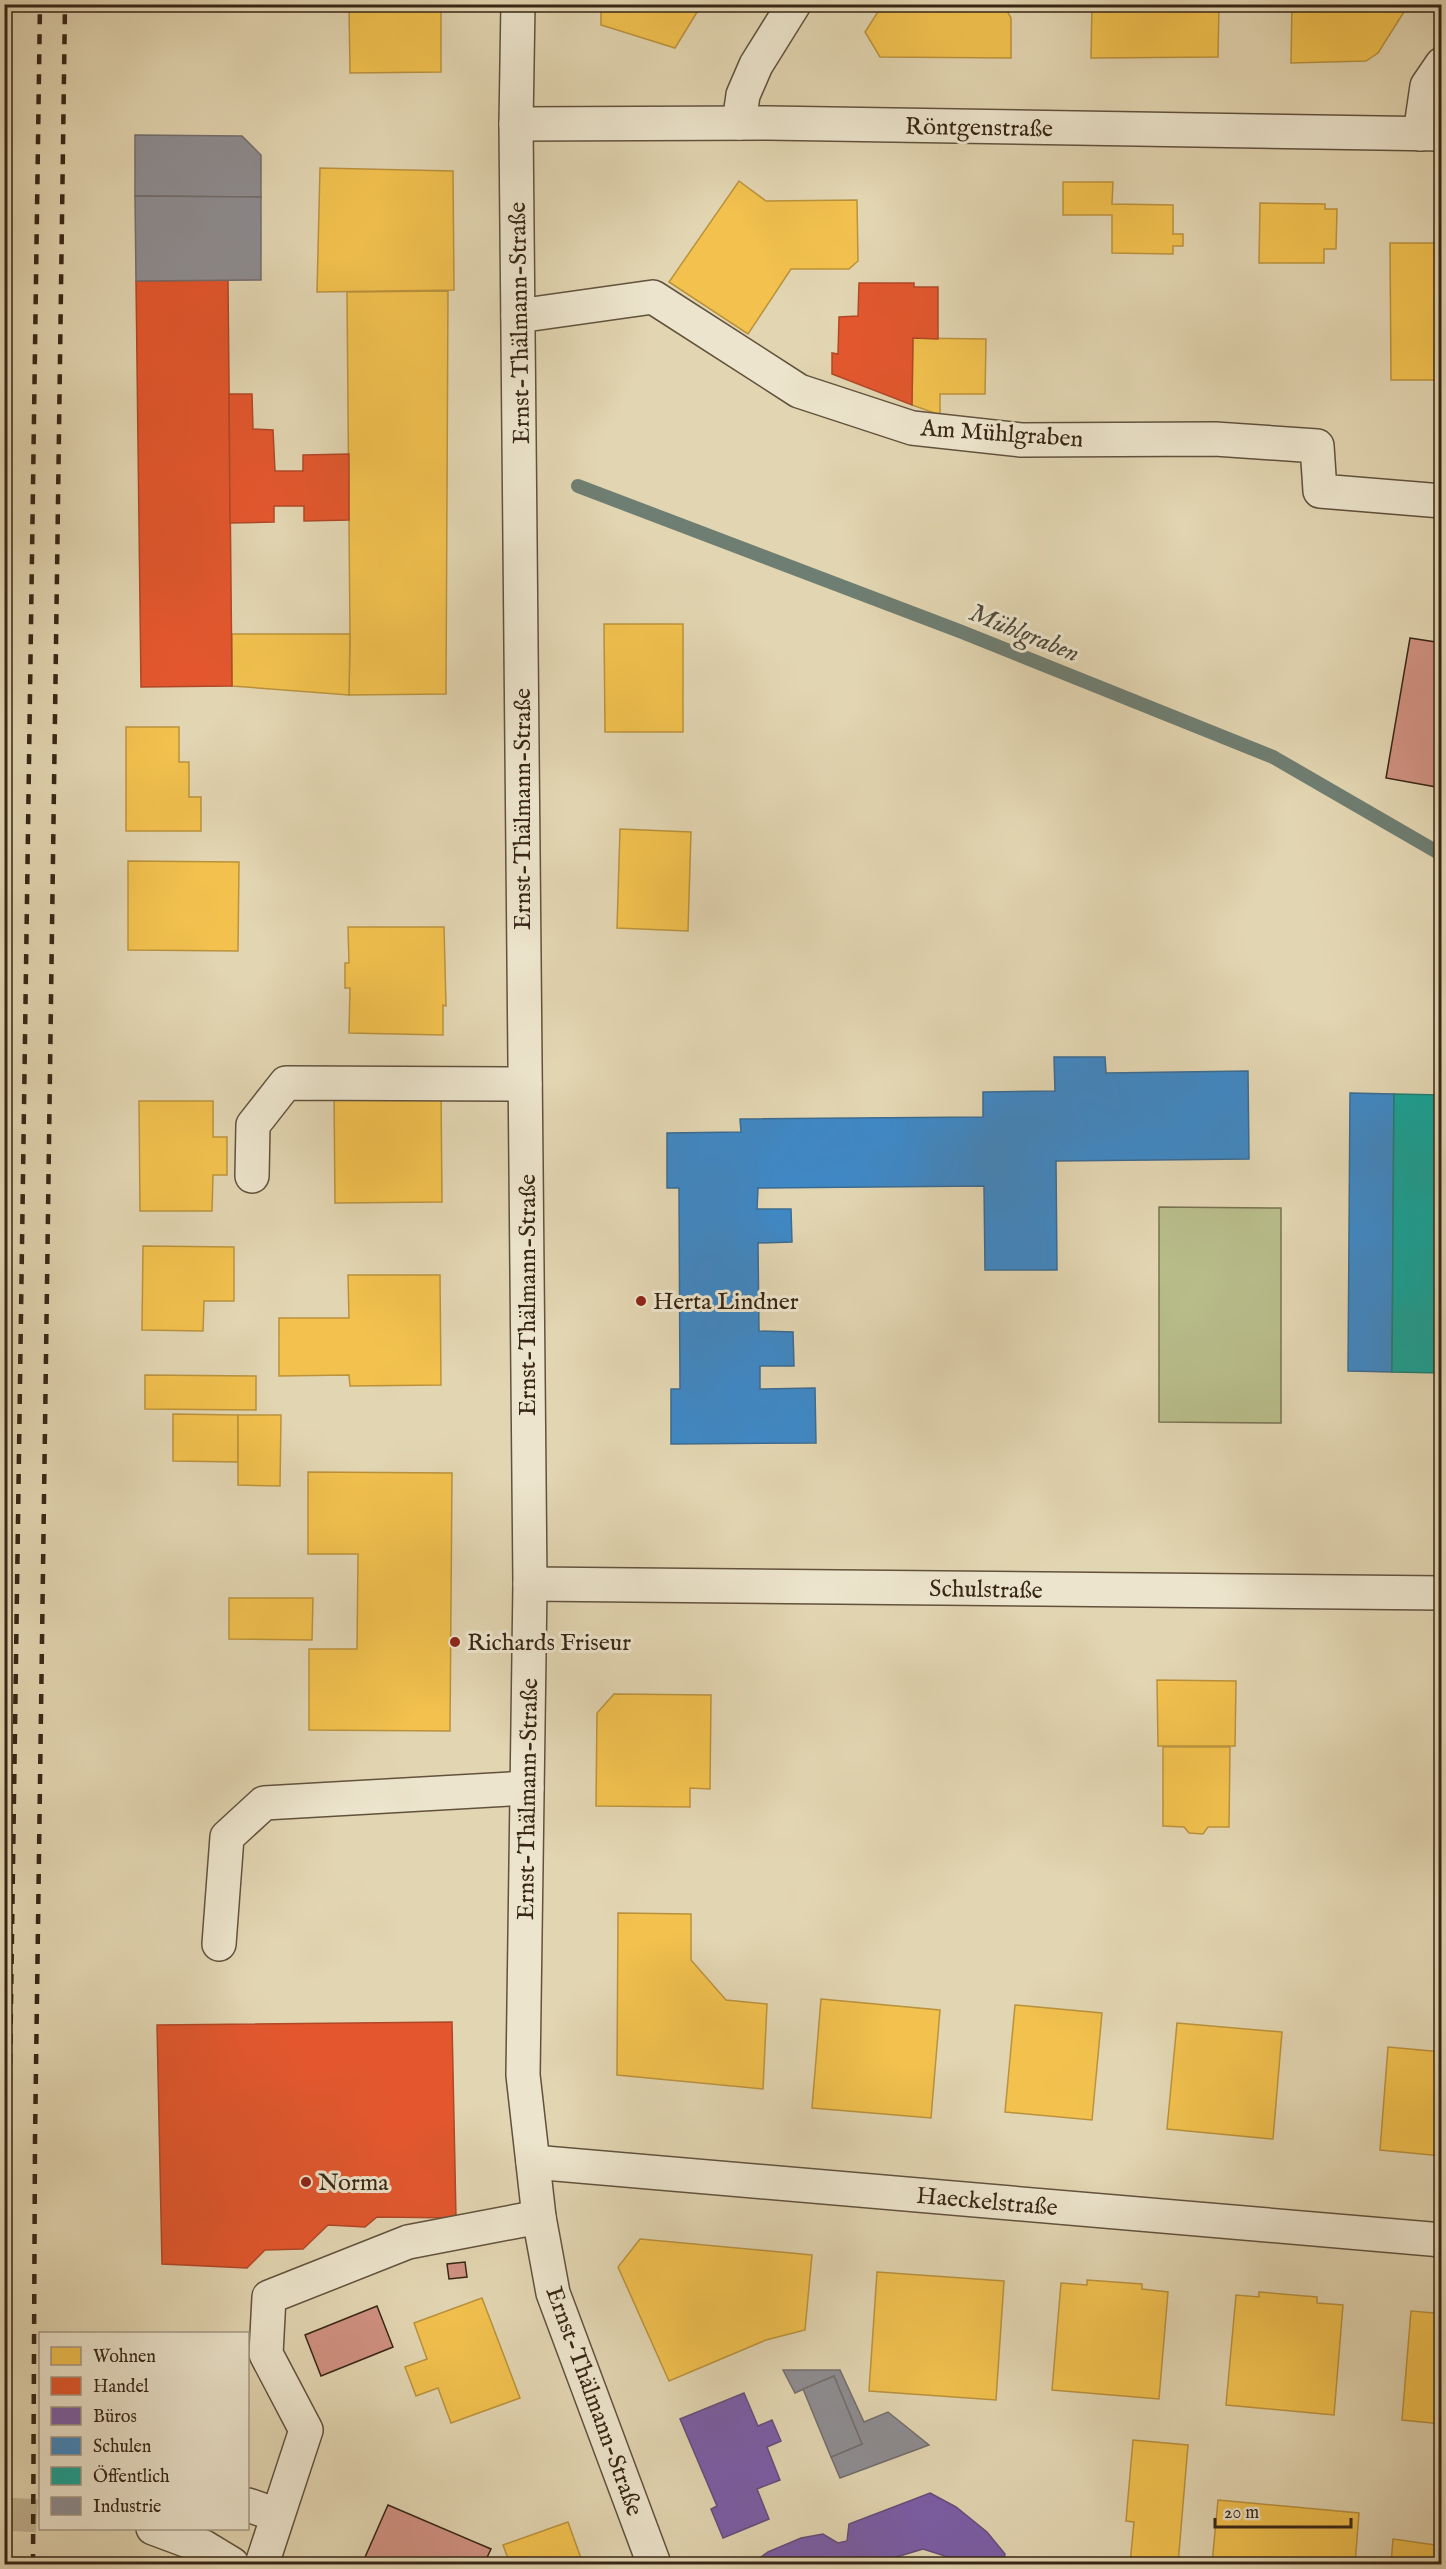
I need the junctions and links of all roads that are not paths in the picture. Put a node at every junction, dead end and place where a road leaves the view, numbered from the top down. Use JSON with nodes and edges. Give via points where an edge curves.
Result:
{"nodes":[{"id":1,"x":518,"y":4,"type":"edge"},
{"id":2,"x":794,"y":4,"type":"edge"},
{"id":3,"x":1442,"y":64,"type":"edge"},
{"id":4,"x":740,"y":123,"type":"junction"},
{"id":5,"x":516,"y":124,"type":"junction"},
{"id":6,"x":1431,"y":134,"type":"edge"},
{"id":7,"x":518,"y":316,"type":"junction"},
{"id":8,"x":1442,"y":501,"type":"edge"},
{"id":9,"x":525,"y":1084,"type":"junction"},
{"id":10,"x":252,"y":1176,"type":"dead end"},
{"id":11,"x":530,"y":1584,"type":"junction"},
{"id":12,"x":1442,"y":1593,"type":"edge"},
{"id":13,"x":527,"y":1788,"type":"junction"},
{"id":14,"x":219,"y":1944,"type":"dead end"},
{"id":15,"x":533,"y":2162,"type":"junction"},
{"id":16,"x":539,"y":2217,"type":"junction"},
{"id":17,"x":1442,"y":2240,"type":"edge"},
{"id":18,"x":262,"y":2510,"type":"edge"},
{"id":19,"x":156,"y":2530,"type":"edge"},
{"id":20,"x":232,"y":2565,"type":"edge"},
{"id":21,"x":262,"y":2565,"type":"edge"},
{"id":22,"x":654,"y":2565,"type":"edge"}],
"edges":[{"from":1,"to":5,"type":"street","name":"Ernst-Thälmann-Straße"},
{"from":2,"to":4,"type":"street","via":[[756,65],[743,95]]},
{"from":3,"to":6,"type":"street","via":[[1427,86]]},
{"from":4,"to":5,"type":"street","name":"Röntgenstraße"},
{"from":4,"to":6,"type":"street","name":"Röntgenstraße"},
{"from":5,"to":7,"type":"street","name":"Ernst-Thälmann-Straße"},
{"from":7,"to":8,"type":"street","name":"Am Mühlgraben","via":[[653,297],[799,391],[912,428],[1021,440],[1215,440],[1317,446],[1320,491]]},
{"from":7,"to":9,"type":"street","name":"Ernst-Thälmann-Straße"},
{"from":9,"to":10,"type":"street","via":[[286,1083],[253,1125]]},
{"from":9,"to":11,"type":"street","name":"Ernst-Thälmann-Straße"},
{"from":11,"to":12,"type":"street","name":"Schulstraße"},
{"from":11,"to":13,"type":"street","name":"Ernst-Thälmann-Straße"},
{"from":13,"to":14,"type":"street","via":[[264,1803],[227,1837]]},
{"from":13,"to":15,"type":"street","name":"Ernst-Thälmann-Straße","via":[[524,2075]]},
{"from":15,"to":16,"type":"street","name":"Ernst-Thälmann-Straße"},
{"from":15,"to":17,"type":"street","name":"Haeckelstraße"},
{"from":16,"to":18,"type":"street","via":[[408,2242],[270,2296],[266,2354],[306,2430]]},
{"from":16,"to":22,"type":"street","name":"Ernst-Thälmann-Straße","via":[[553,2294]]},
{"from":18,"to":21,"type":"street"},
{"from":19,"to":20,"type":"street","via":[[204,2547]]}]}
